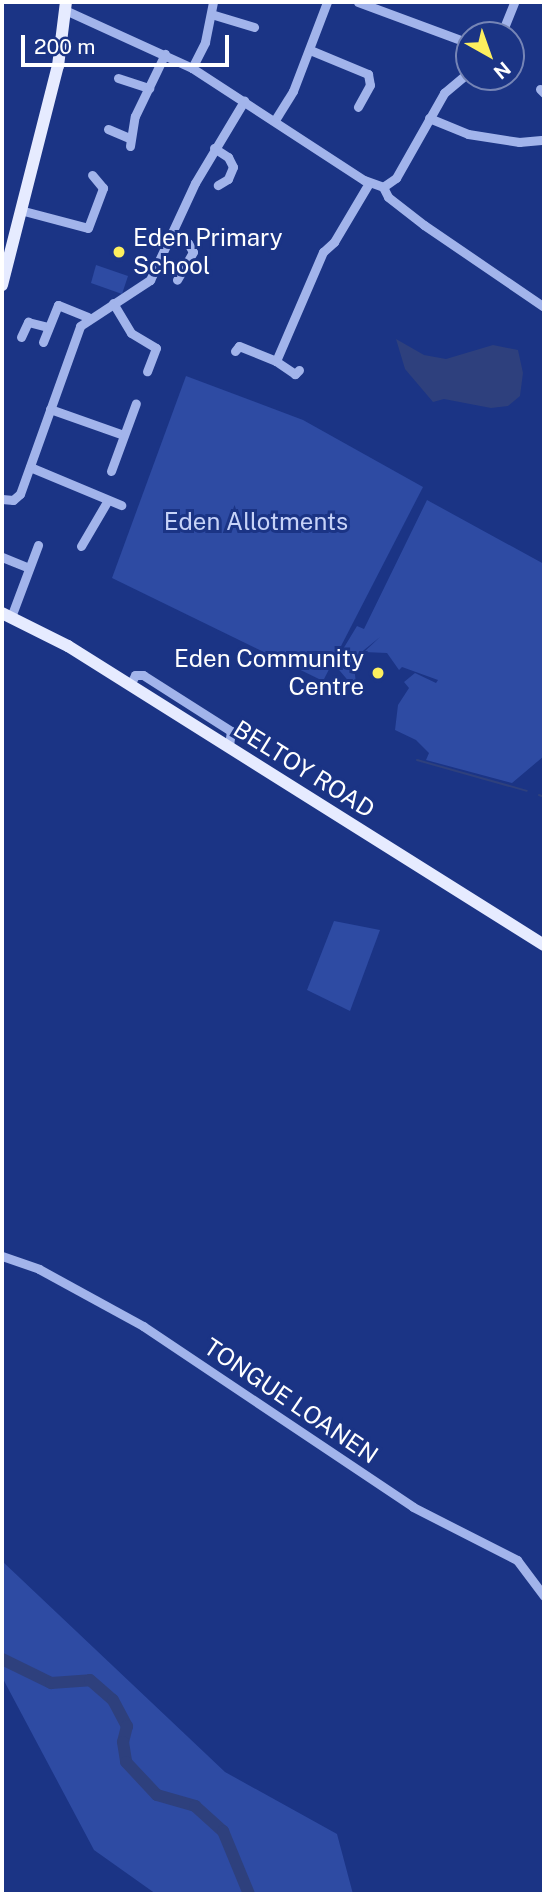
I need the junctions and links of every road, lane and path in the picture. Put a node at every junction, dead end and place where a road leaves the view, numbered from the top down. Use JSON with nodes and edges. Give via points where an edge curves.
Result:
{"nodes":[{"id":1,"x":213,"y":2,"type":"edge"},
{"id":2,"x":327,"y":2,"type":"edge"},
{"id":3,"x":358,"y":2,"type":"edge"},
{"id":4,"x":514,"y":2,"type":"edge"},
{"id":5,"x":66,"y":6,"type":"edge"},
{"id":6,"x":211,"y":14,"type":"junction"},
{"id":7,"x":506,"y":21,"type":"edge"},
{"id":8,"x":254,"y":27,"type":"dead end"},
{"id":9,"x":455,"y":38,"type":"edge"},
{"id":10,"x":310,"y":50,"type":"junction"},
{"id":11,"x":165,"y":54,"type":"junction"},
{"id":12,"x":192,"y":68,"type":"junction"},
{"id":13,"x":118,"y":78,"type":"dead end"},
{"id":14,"x":455,"y":84,"type":"edge"},
{"id":15,"x":149,"y":88,"type":"junction"},
{"id":16,"x":244,"y":101,"type":"junction"},
{"id":17,"x":358,"y":107,"type":"dead end"},
{"id":18,"x":429,"y":118,"type":"junction"},
{"id":19,"x":275,"y":120,"type":"junction"},
{"id":20,"x":108,"y":129,"type":"dead end"},
{"id":21,"x":544,"y":140,"type":"edge"},
{"id":22,"x":214,"y":148,"type":"junction"},
{"id":23,"x":92,"y":175,"type":"dead end"},
{"id":24,"x":369,"y":183,"type":"junction"},
{"id":25,"x":218,"y":186,"type":"dead end"},
{"id":26,"x":383,"y":187,"type":"junction"},
{"id":27,"x":20,"y":210,"type":"junction"},
{"id":28,"x":170,"y":234,"type":"junction"},
{"id":29,"x":177,"y":280,"type":"dead end"},
{"id":30,"x":2,"y":285,"type":"edge"},
{"id":31,"x":113,"y":303,"type":"junction"},
{"id":32,"x":544,"y":307,"type":"edge"},
{"id":33,"x":88,"y":317,"type":"junction"},
{"id":34,"x":48,"y":327,"type":"junction"},
{"id":35,"x":21,"y":337,"type":"dead end"},
{"id":36,"x":43,"y":342,"type":"dead end"},
{"id":37,"x":238,"y":345,"type":"dead end"},
{"id":38,"x":275,"y":361,"type":"junction"},
{"id":39,"x":147,"y":371,"type":"dead end"},
{"id":40,"x":295,"y":374,"type":"dead end"},
{"id":41,"x":136,"y":403,"type":"dead end"},
{"id":42,"x":50,"y":409,"type":"junction"},
{"id":43,"x":124,"y":435,"type":"junction"},
{"id":44,"x":30,"y":467,"type":"junction"},
{"id":45,"x":111,"y":471,"type":"dead end"},
{"id":46,"x":2,"y":499,"type":"edge"},
{"id":47,"x":108,"y":500,"type":"junction"},
{"id":48,"x":121,"y":505,"type":"dead end"},
{"id":49,"x":38,"y":545,"type":"dead end"},
{"id":50,"x":81,"y":545,"type":"dead end"},
{"id":51,"x":2,"y":557,"type":"edge"},
{"id":52,"x":29,"y":568,"type":"junction"},
{"id":53,"x":6,"y":615,"type":"edge"},
{"id":54,"x":544,"y":945,"type":"edge"},
{"id":55,"x":2,"y":1256,"type":"edge"},
{"id":56,"x":544,"y":1596,"type":"edge"}],
"edges":[{"from":1,"to":6,"type":"street"},
{"from":2,"to":10,"type":"street"},
{"from":3,"to":9,"type":"street"},
{"from":4,"to":7,"type":"street"},
{"from":5,"to":11,"type":"street"},
{"from":5,"to":27,"type":"main road","via":[[58,66]]},
{"from":6,"to":8,"type":"street"},
{"from":6,"to":12,"type":"street","via":[[205,43]]},
{"from":10,"to":17,"type":"street","via":[[368,74],[370,87]]},
{"from":10,"to":19,"type":"street"},
{"from":11,"to":12,"type":"street"},
{"from":11,"to":15,"type":"street"},
{"from":12,"to":16,"type":"street"},
{"from":13,"to":15,"type":"street"},
{"from":14,"to":18,"type":"street"},
{"from":15,"to":20,"type":"street","via":[[129,142]]},
{"from":16,"to":19,"type":"street"},
{"from":16,"to":22,"type":"street"},
{"from":18,"to":21,"type":"street","via":[[467,134],[519,142]]},
{"from":18,"to":26,"type":"street","via":[[395,179]]},
{"from":19,"to":24,"type":"street"},
{"from":22,"to":25,"type":"street","via":[[228,157],[233,167],[228,180]]},
{"from":22,"to":28,"type":"street"},
{"from":23,"to":27,"type":"street","via":[[103,188],[88,228]]},
{"from":24,"to":26,"type":"street"},
{"from":24,"to":38,"type":"street","via":[[334,242],[323,252]]},
{"from":26,"to":32,"type":"street","via":[[388,197],[424,225]]},
{"from":27,"to":30,"type":"main road"},
{"from":28,"to":29,"type":"street","via":[[192,248],[191,259]]},
{"from":28,"to":31,"type":"street","via":[[148,283]]},
{"from":31,"to":33,"type":"street"},
{"from":31,"to":39,"type":"street","via":[[131,333],[156,348]]},
{"from":33,"to":34,"type":"street","via":[[61,305]]},
{"from":33,"to":42,"type":"street","via":[[78,330]]},
{"from":34,"to":35,"type":"street","via":[[28,322]]},
{"from":34,"to":36,"type":"street"},
{"from":37,"to":38,"type":"street"},
{"from":38,"to":40,"type":"street"},
{"from":41,"to":43,"type":"street"},
{"from":42,"to":43,"type":"street"},
{"from":42,"to":44,"type":"street"},
{"from":43,"to":45,"type":"street"},
{"from":44,"to":46,"type":"street","via":[[15,505]]},
{"from":44,"to":47,"type":"street"},
{"from":47,"to":48,"type":"street"},
{"from":47,"to":50,"type":"street"},
{"from":49,"to":52,"type":"street"},
{"from":51,"to":52,"type":"street"},
{"from":52,"to":53,"type":"street"},
{"from":53,"to":54,"type":"main road","name":"BELTOY ROAD","via":[[130,684]]},
{"from":55,"to":56,"type":"street","name":"TONGUE LOANEN","via":[[39,1269],[143,1326],[413,1507],[517,1560]]}]}
